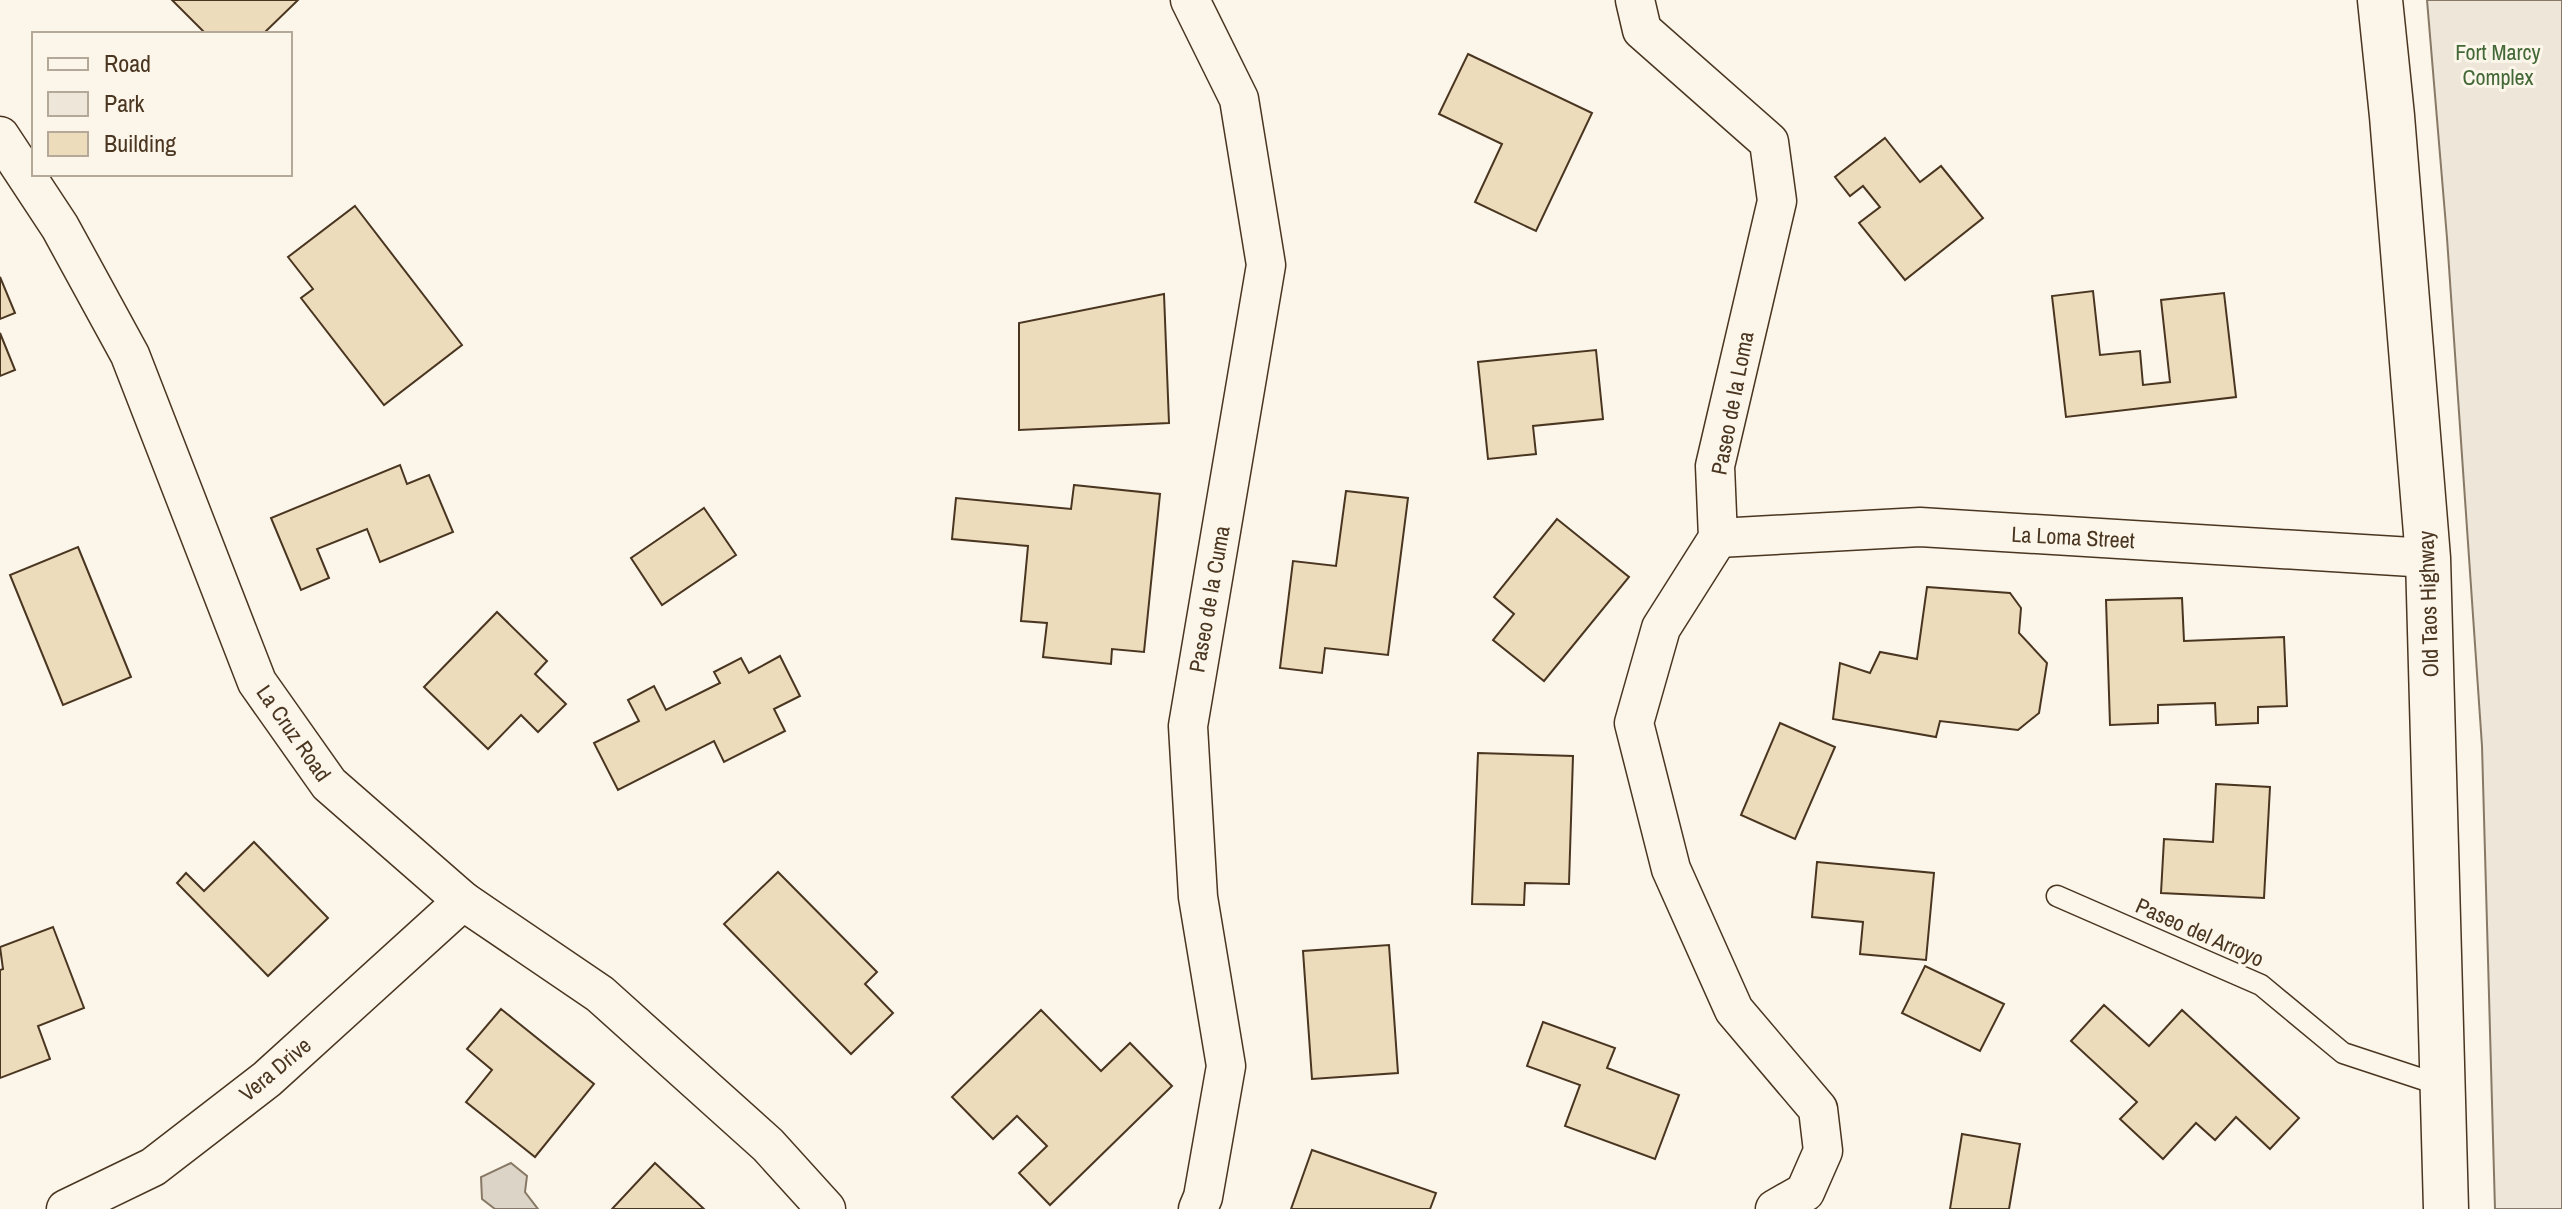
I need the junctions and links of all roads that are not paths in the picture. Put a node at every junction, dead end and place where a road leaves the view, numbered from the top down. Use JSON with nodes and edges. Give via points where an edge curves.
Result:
{"nodes":[{"id":1,"x":1190,"y":0,"type":"edge"},
{"id":2,"x":1635,"y":0,"type":"edge"},
{"id":3,"x":2380,"y":0,"type":"edge"},
{"id":4,"x":0,"y":136,"type":"edge"},
{"id":5,"x":1718,"y":538,"type":"junction"},
{"id":6,"x":2428,"y":558,"type":"junction"},
{"id":7,"x":2057,"y":896,"type":"dead end"},
{"id":8,"x":463,"y":901,"type":"junction"},
{"id":9,"x":2443,"y":1086,"type":"junction"},
{"id":10,"x":66,"y":1209,"type":"edge"},
{"id":11,"x":826,"y":1209,"type":"edge"},
{"id":12,"x":1198,"y":1209,"type":"edge"},
{"id":13,"x":1775,"y":1209,"type":"edge"},
{"id":14,"x":2446,"y":1209,"type":"edge"}],
"edges":[{"from":1,"to":12,"type":"street","name":"Paseo de la Cuma","via":[[1239,99],[1266,265],[1188,726],[1198,897],[1226,1066]]},
{"from":2,"to":5,"type":"street","name":"Paseo de la Loma","via":[[1642,30],[1769,142],[1777,201],[1715,466]]},
{"from":3,"to":6,"type":"street","name":"Old Taos Highway"},
{"from":4,"to":8,"type":"street","name":"La Cruz Road","via":[[60,227],[130,355],[257,682],[329,784]]},
{"from":5,"to":6,"type":"street","name":"La Loma Street","via":[[1920,527]]},
{"from":5,"to":13,"type":"street","via":[[1661,628],[1634,723],[1671,869],[1734,1010],[1818,1109],[1823,1151],[1805,1192]]},
{"from":6,"to":9,"type":"street","name":"Old Taos Highway"},
{"from":7,"to":9,"type":"lane","name":"Paseo del Arroyo","via":[[2261,985],[2343,1053]]},
{"from":8,"to":10,"type":"street","name":"Vera Drive","via":[[267,1079],[153,1167]]},
{"from":8,"to":11,"type":"street","name":"La Cruz Road","via":[[600,994],[768,1145]]},
{"from":9,"to":14,"type":"street","name":"Old Taos Highway"}]}
